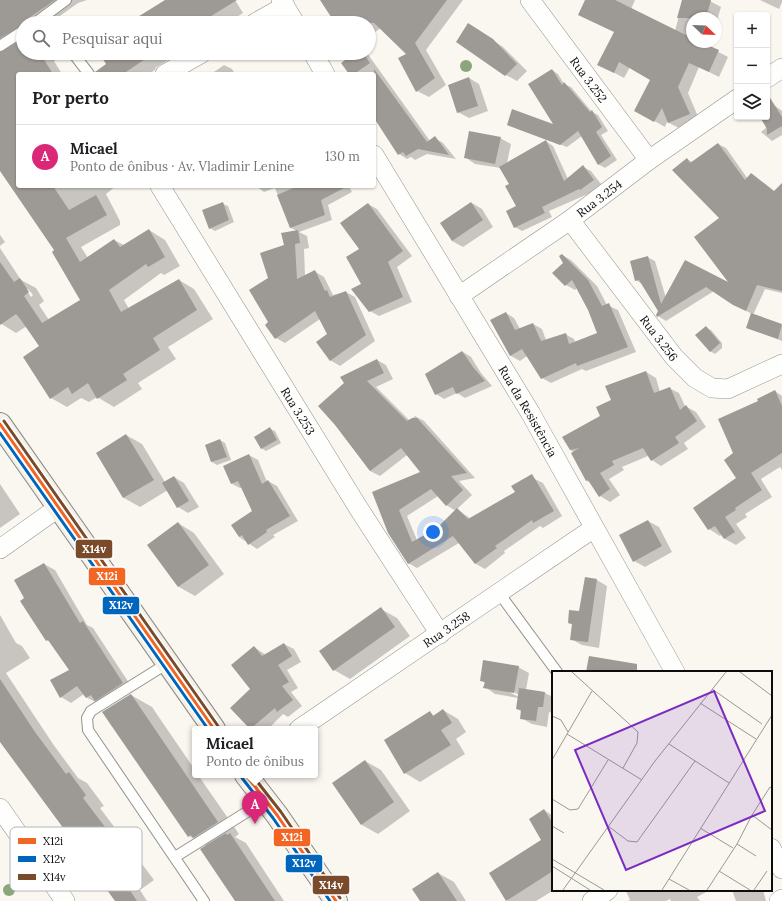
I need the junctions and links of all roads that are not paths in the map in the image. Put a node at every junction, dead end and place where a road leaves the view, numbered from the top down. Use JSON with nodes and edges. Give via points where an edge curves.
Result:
{"nodes":[{"id":1,"x":66,"y":0,"type":"edge"},
{"id":2,"x":530,"y":0,"type":"edge"},
{"id":3,"x":283,"y":3,"type":"edge"},
{"id":4,"x":51,"y":16,"type":"edge"},
{"id":5,"x":265,"y":16,"type":"edge"},
{"id":6,"x":291,"y":16,"type":"edge"},
{"id":7,"x":16,"y":36,"type":"edge"},
{"id":8,"x":0,"y":46,"type":"edge"},
{"id":9,"x":78,"y":60,"type":"edge"},
{"id":10,"x":190,"y":60,"type":"edge"},
{"id":11,"x":317,"y":60,"type":"edge"},
{"id":12,"x":782,"y":68,"type":"edge"},
{"id":13,"x":87,"y":72,"type":"edge"},
{"id":14,"x":169,"y":72,"type":"edge"},
{"id":15,"x":325,"y":72,"type":"edge"},
{"id":16,"x":770,"y":76,"type":"edge"},
{"id":17,"x":734,"y":101,"type":"edge"},
{"id":18,"x":376,"y":158,"type":"edge"},
{"id":19,"x":649,"y":160,"type":"junction"},
{"id":20,"x":161,"y":188,"type":"edge"},
{"id":21,"x":570,"y":220,"type":"junction"},
{"id":22,"x":459,"y":296,"type":"junction"},
{"id":23,"x":782,"y":364,"type":"edge"},
{"id":24,"x":0,"y":424,"type":"edge"},
{"id":25,"x":59,"y":507,"type":"junction"},
{"id":26,"x":594,"y":528,"type":"junction"},
{"id":27,"x":0,"y":549,"type":"edge"},
{"id":28,"x":500,"y":593,"type":"junction"},
{"id":29,"x":440,"y":634,"type":"junction"},
{"id":30,"x":168,"y":663,"type":"junction"},
{"id":31,"x":556,"y":671,"type":"edge"},
{"id":32,"x":674,"y":671,"type":"edge"},
{"id":33,"x":212,"y":726,"type":"edge"},
{"id":34,"x":303,"y":726,"type":"edge"},
{"id":35,"x":248,"y":778,"type":"edge"},
{"id":36,"x":266,"y":800,"type":"junction"},
{"id":37,"x":3,"y":817,"type":"edge"},
{"id":38,"x":10,"y":827,"type":"edge"},
{"id":39,"x":772,"y":850,"type":"edge"},
{"id":40,"x":175,"y":857,"type":"junction"},
{"id":41,"x":782,"y":869,"type":"edge"},
{"id":42,"x":58,"y":891,"type":"edge"},
{"id":43,"x":607,"y":891,"type":"edge"},
{"id":44,"x":782,"y":899,"type":"edge"},
{"id":45,"x":65,"y":901,"type":"edge"},
{"id":46,"x":204,"y":901,"type":"edge"},
{"id":47,"x":336,"y":901,"type":"edge"},
{"id":48,"x":592,"y":901,"type":"edge"},
{"id":49,"x":779,"y":901,"type":"edge"}],
"edges":[{"from":1,"to":4,"type":"lane"},
{"from":2,"to":19,"type":"street","name":"Rua 3.252"},
{"from":3,"to":5,"type":"street"},
{"from":3,"to":6,"type":"street"},
{"from":7,"to":8,"type":"lane"},
{"from":9,"to":13,"type":"lane"},
{"from":10,"to":14,"type":"street"},
{"from":11,"to":15,"type":"street"},
{"from":12,"to":16,"type":"street"},
{"from":17,"to":19,"type":"street","name":"Rua 3.254"},
{"from":18,"to":22,"type":"street","name":"Rua da Resistência"},
{"from":19,"to":21,"type":"street","name":"Rua 3.254"},
{"from":20,"to":29,"type":"street","name":"Rua 3.253","via":[[347,489]]},
{"from":21,"to":22,"type":"street","name":"Rua 3.254"},
{"from":21,"to":23,"type":"street","name":"Rua 3.256","via":[[674,357],[695,378],[712,388],[728,389]]},
{"from":22,"to":26,"type":"street","name":"Rua da Resistência","via":[[531,414]]},
{"from":24,"to":25,"type":"main road"},
{"from":25,"to":27,"type":"street"},
{"from":25,"to":30,"type":"main road"},
{"from":26,"to":28,"type":"street","name":"Rua 3.258"},
{"from":26,"to":32,"type":"street","name":"Rua da Resistência"},
{"from":28,"to":29,"type":"street","name":"Rua 3.258"},
{"from":28,"to":31,"type":"lane"},
{"from":29,"to":34,"type":"street","name":"Rua 3.258"},
{"from":30,"to":33,"type":"main road"},
{"from":30,"to":40,"type":"lane","via":[[91,711],[87,718],[88,730],[100,751]]},
{"from":35,"to":36,"type":"main road"},
{"from":36,"to":40,"type":"lane"},
{"from":36,"to":47,"type":"main road"},
{"from":37,"to":38,"type":"street"},
{"from":39,"to":41,"type":"street"},
{"from":40,"to":46,"type":"lane"},
{"from":42,"to":45,"type":"street"},
{"from":43,"to":48,"type":"street"},
{"from":44,"to":49,"type":"street"}]}
